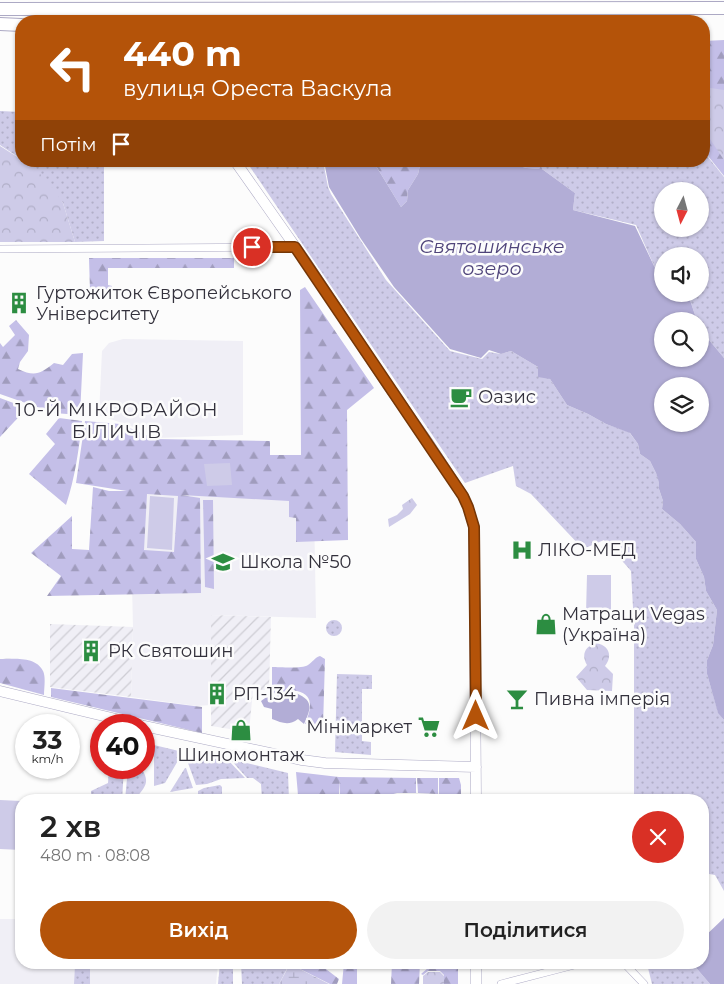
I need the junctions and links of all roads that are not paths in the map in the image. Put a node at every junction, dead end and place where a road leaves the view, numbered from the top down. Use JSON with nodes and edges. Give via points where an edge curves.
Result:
{"nodes":[{"id":1,"x":202,"y":8,"type":"junction"},
{"id":2,"x":724,"y":8,"type":"edge"},
{"id":3,"x":0,"y":9,"type":"edge"},
{"id":4,"x":190,"y":15,"type":"edge"},
{"id":5,"x":0,"y":24,"type":"edge"},
{"id":6,"x":15,"y":25,"type":"edge"},
{"id":7,"x":239,"y":167,"type":"edge"},
{"id":8,"x":295,"y":247,"type":"junction"},
{"id":9,"x":0,"y":249,"type":"edge"},
{"id":10,"x":0,"y":691,"type":"edge"},
{"id":11,"x":96,"y":714,"type":"edge"},
{"id":12,"x":155,"y":728,"type":"edge"},
{"id":13,"x":476,"y":767,"type":"junction"},
{"id":14,"x":476,"y":794,"type":"edge"},
{"id":15,"x":476,"y":969,"type":"edge"},
{"id":16,"x":559,"y":969,"type":"edge"},
{"id":17,"x":630,"y":969,"type":"edge"},
{"id":18,"x":476,"y":984,"type":"edge"},
{"id":19,"x":502,"y":984,"type":"edge"},
{"id":20,"x":644,"y":984,"type":"edge"}],
"edges":[{"from":1,"to":2,"type":"highway"},
{"from":1,"to":3,"type":"highway"},
{"from":1,"to":4,"type":"highway"},
{"from":5,"to":6,"type":"highway"},
{"from":7,"to":8,"type":"street"},
{"from":8,"to":9,"type":"street"},
{"from":8,"to":13,"type":"street","via":[[468,507],[474,527]]},
{"from":10,"to":11,"type":"street"},
{"from":12,"to":13,"type":"street","via":[[325,763]]},
{"from":13,"to":14,"type":"street"},
{"from":15,"to":18,"type":"street"},
{"from":16,"to":19,"type":"street"},
{"from":17,"to":20,"type":"street"}]}
